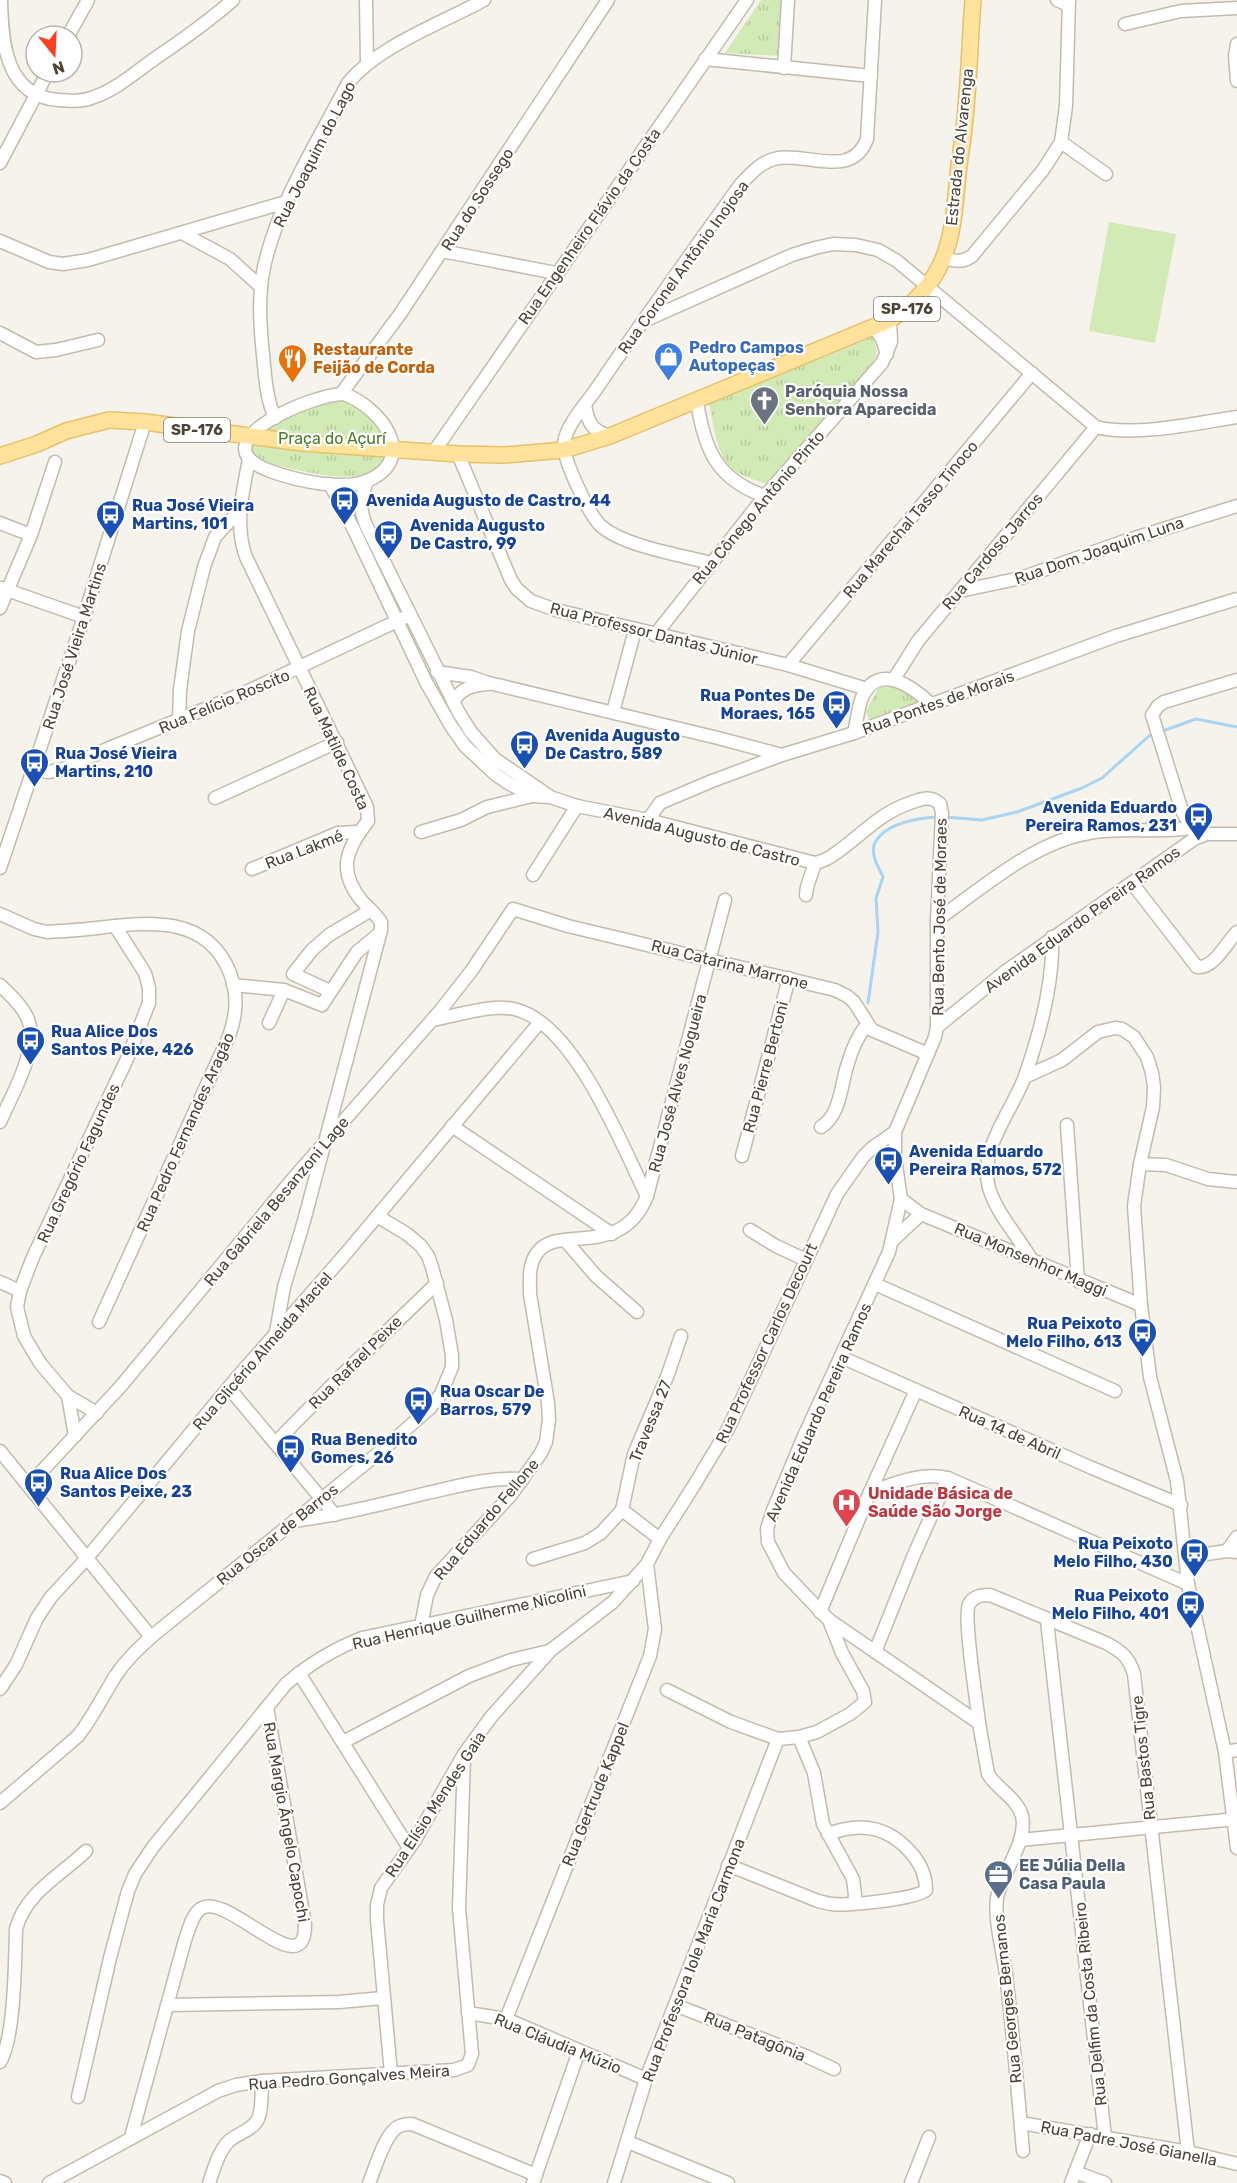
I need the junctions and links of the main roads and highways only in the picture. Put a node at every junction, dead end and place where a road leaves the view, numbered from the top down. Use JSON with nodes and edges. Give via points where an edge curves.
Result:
{"nodes":[{"id":1,"x":973,"y":0,"type":"edge"},
{"id":2,"x":0,"y":456,"type":"edge"}],
"edges":[{"from":1,"to":2,"type":"main road","name":"Estrada do Alvarenga","number":"SP-176","via":[[954,218],[943,258],[928,286],[912,305],[890,320],[610,436],[564,450],[504,455],[433,453],[109,420],[87,424]]}]}
